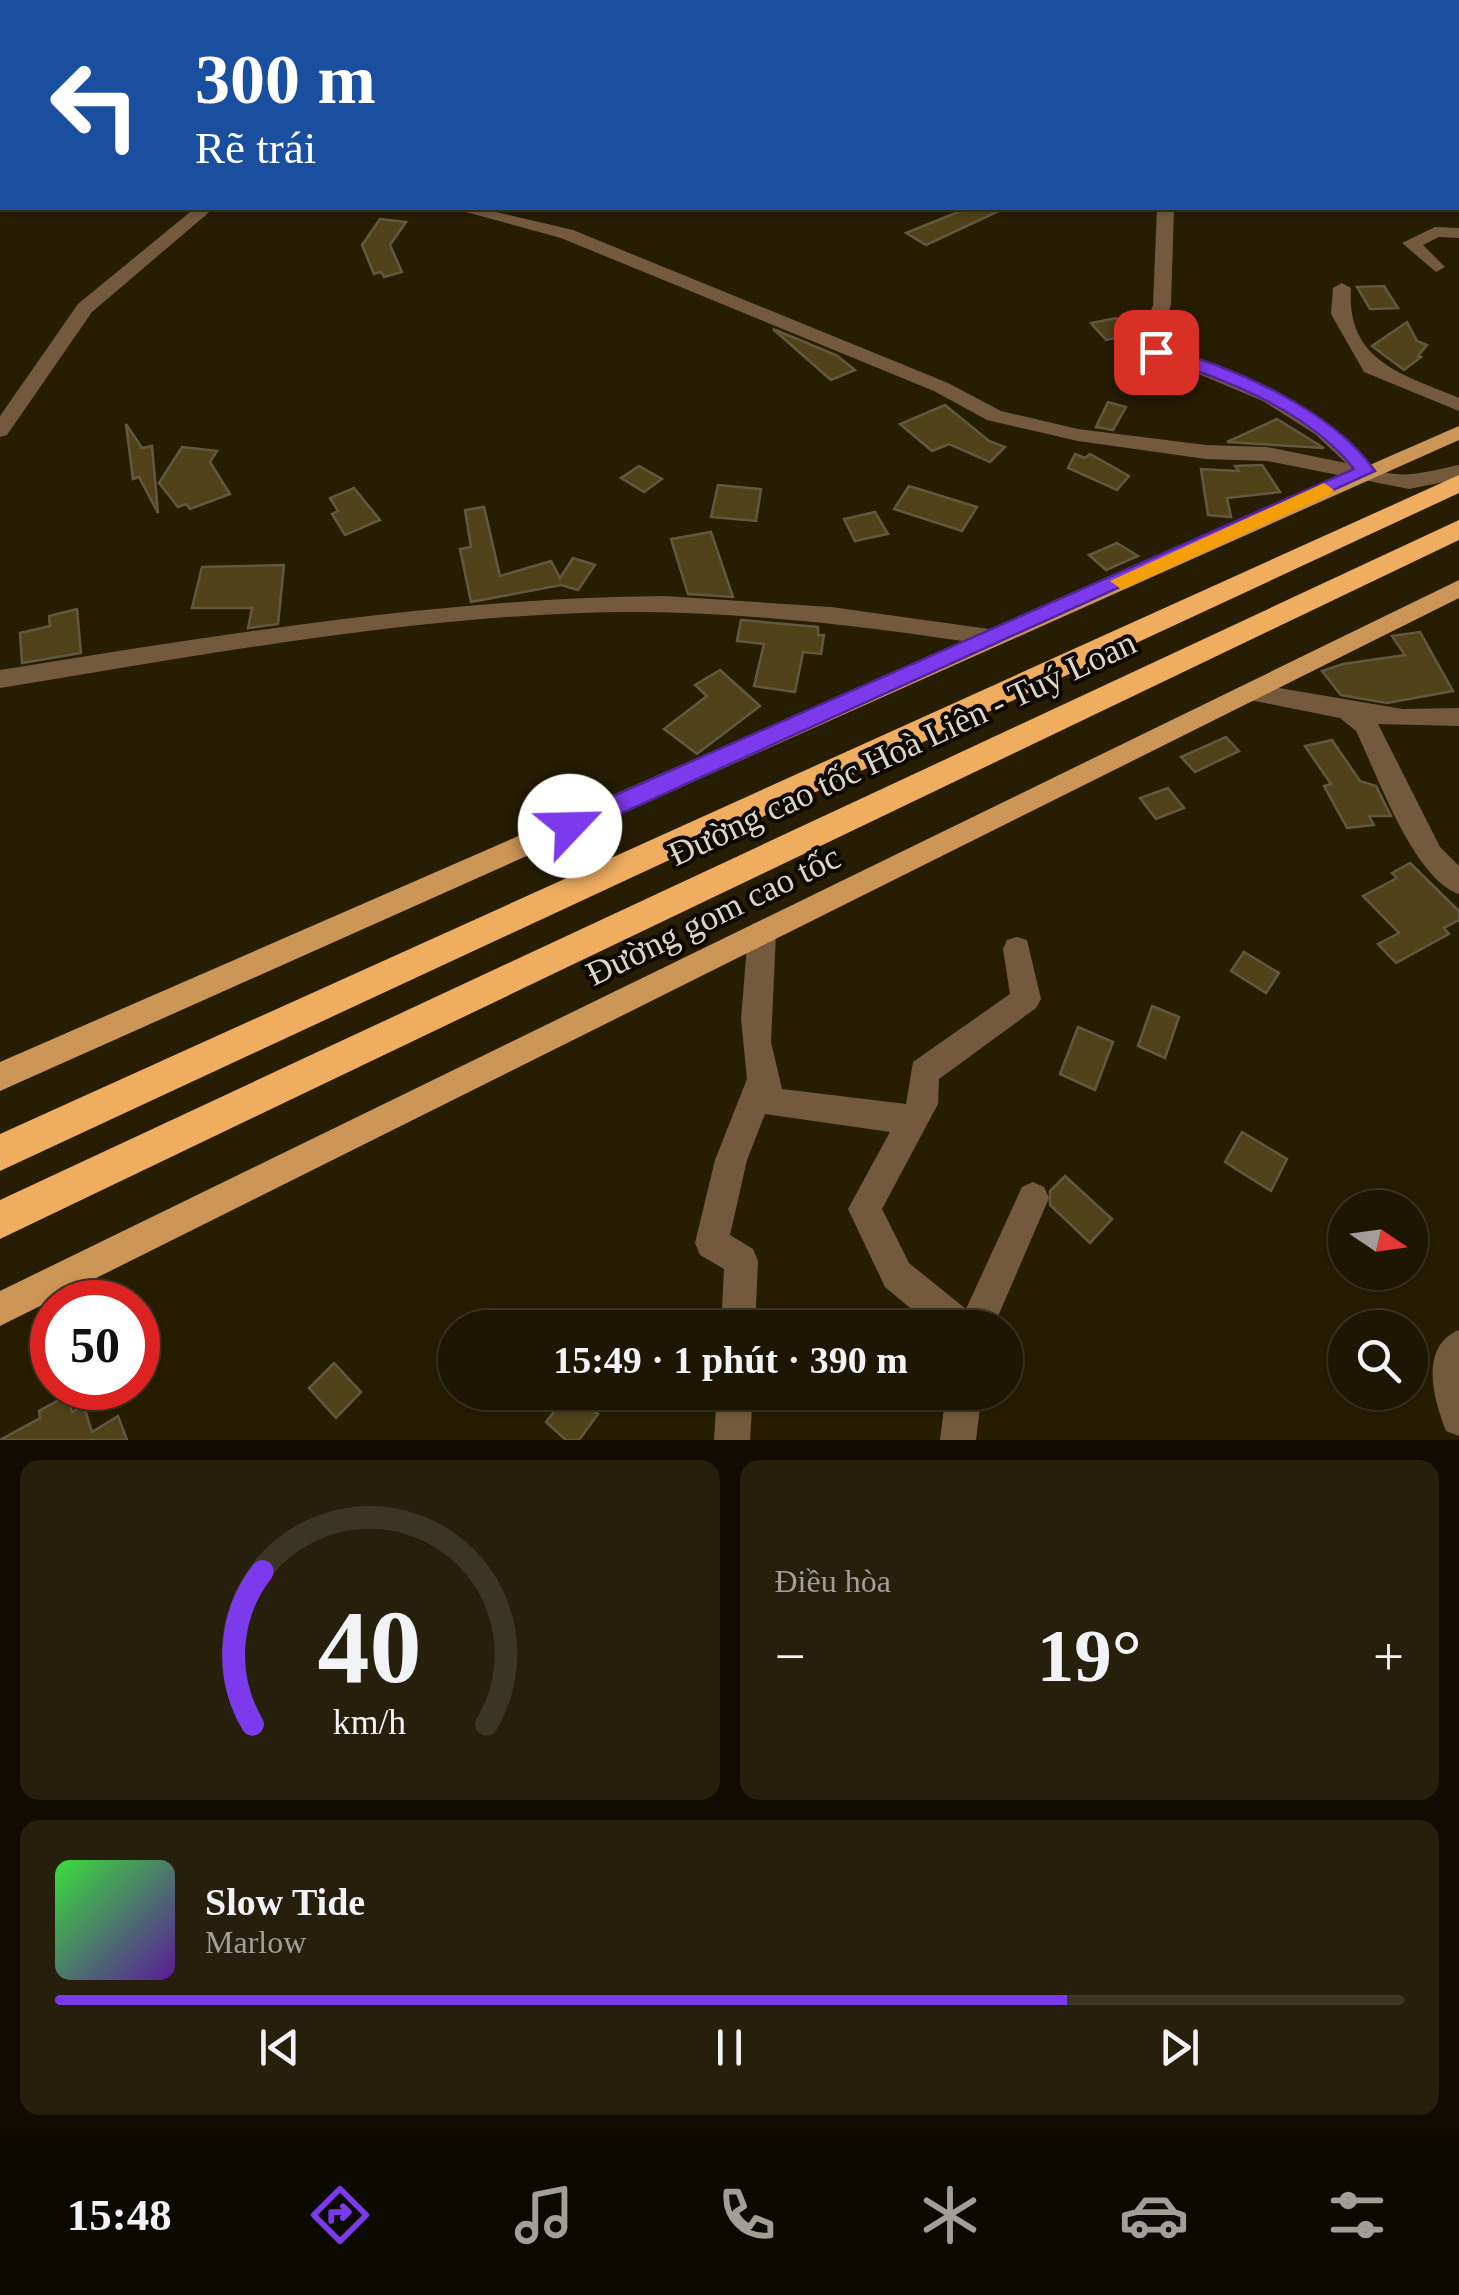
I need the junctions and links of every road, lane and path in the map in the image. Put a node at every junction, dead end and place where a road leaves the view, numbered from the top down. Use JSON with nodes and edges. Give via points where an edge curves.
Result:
{"nodes":[{"id":1,"x":203,"y":210,"type":"edge"},
{"id":2,"x":468,"y":210,"type":"edge"},
{"id":3,"x":1166,"y":210,"type":"edge"},
{"id":4,"x":1459,"y":232,"type":"edge"},
{"id":5,"x":1436,"y":267,"type":"dead end"},
{"id":6,"x":1342,"y":288,"type":"dead end"},
{"id":7,"x":1459,"y":406,"type":"edge"},
{"id":8,"x":0,"y":430,"type":"edge"},
{"id":9,"x":1459,"y":432,"type":"edge"},
{"id":10,"x":1366,"y":471,"type":"junction"},
{"id":11,"x":1459,"y":472,"type":"edge"},
{"id":12,"x":1459,"y":484,"type":"edge"},
{"id":13,"x":1459,"y":529,"type":"edge"},
{"id":14,"x":1459,"y":588,"type":"edge"},
{"id":15,"x":996,"y":638,"type":"junction"},
{"id":16,"x":0,"y":680,"type":"edge"},
{"id":17,"x":1248,"y":692,"type":"junction"},
{"id":18,"x":1347,"y":710,"type":"junction"},
{"id":19,"x":1459,"y":717,"type":"edge"},
{"id":20,"x":1459,"y":883,"type":"edge"},
{"id":21,"x":762,"y":932,"type":"junction"},
{"id":22,"x":1017,"y":949,"type":"dead end"},
{"id":23,"x":0,"y":1077,"type":"edge"},
{"id":24,"x":761,"y":1083,"type":"junction"},
{"id":25,"x":915,"y":1120,"type":"junction"},
{"id":26,"x":0,"y":1153,"type":"edge"},
{"id":27,"x":1033,"y":1198,"type":"dead end"},
{"id":28,"x":0,"y":1220,"type":"edge"},
{"id":29,"x":0,"y":1309,"type":"edge"},
{"id":30,"x":739,"y":1310,"type":"edge"},
{"id":31,"x":940,"y":1310,"type":"edge"},
{"id":32,"x":983,"y":1310,"type":"edge"},
{"id":33,"x":1459,"y":1347,"type":"edge"},
{"id":34,"x":734,"y":1410,"type":"edge"},
{"id":35,"x":962,"y":1410,"type":"edge"},
{"id":36,"x":1459,"y":1418,"type":"edge"},
{"id":37,"x":732,"y":1440,"type":"edge"},
{"id":38,"x":958,"y":1440,"type":"edge"}],
"edges":[{"from":1,"to":8,"type":"street","via":[[85,308]]},
{"from":2,"to":10,"type":"street","via":[[568,234],[941,387],[994,416],[1132,444],[1267,454]]},
{"from":3,"to":10,"type":"street","via":[[1162,305],[1150,340],[1156,352],[1222,372],[1310,421]]},
{"from":4,"to":5,"type":"street","via":[[1434,232],[1411,243]]},
{"from":6,"to":7,"type":"street","via":[[1340,314],[1371,368]]},
{"from":9,"to":10,"type":"main road"},
{"from":10,"to":11,"type":"street","via":[[1409,482]]},
{"from":10,"to":15,"type":"main road"},
{"from":12,"to":26,"type":"highway","name":"Đường cao tốc Hoà Liên - Tuý Loan"},
{"from":13,"to":28,"type":"highway","name":"Đường cao tốc Hoà Liên - Tuý Loan"},
{"from":14,"to":17,"type":"main road","name":"Đường gom cao tốc"},
{"from":15,"to":16,"type":"street","via":[[869,618],[664,604],[467,612]]},
{"from":15,"to":23,"type":"main road"},
{"from":17,"to":18,"type":"street"},
{"from":17,"to":21,"type":"main road","name":"Đường gom cao tốc"},
{"from":18,"to":19,"type":"street"},
{"from":18,"to":20,"type":"street","via":[[1378,744],[1430,855]]},
{"from":21,"to":24,"type":"street"},
{"from":21,"to":29,"type":"main road","name":"Đường gom cao tốc"},
{"from":22,"to":25,"type":"street","via":[[1026,999],[924,1072]]},
{"from":24,"to":25,"type":"street","via":[[772,1102]]},
{"from":24,"to":30,"type":"street","via":[[731,1160],[712,1243],[741,1261]]},
{"from":25,"to":31,"type":"street","via":[[864,1210],[897,1276]]},
{"from":27,"to":32,"type":"street"},
{"from":33,"to":36,"type":"street","via":[[1450,1354]]},
{"from":34,"to":37,"type":"street"},
{"from":35,"to":38,"type":"street"}]}
